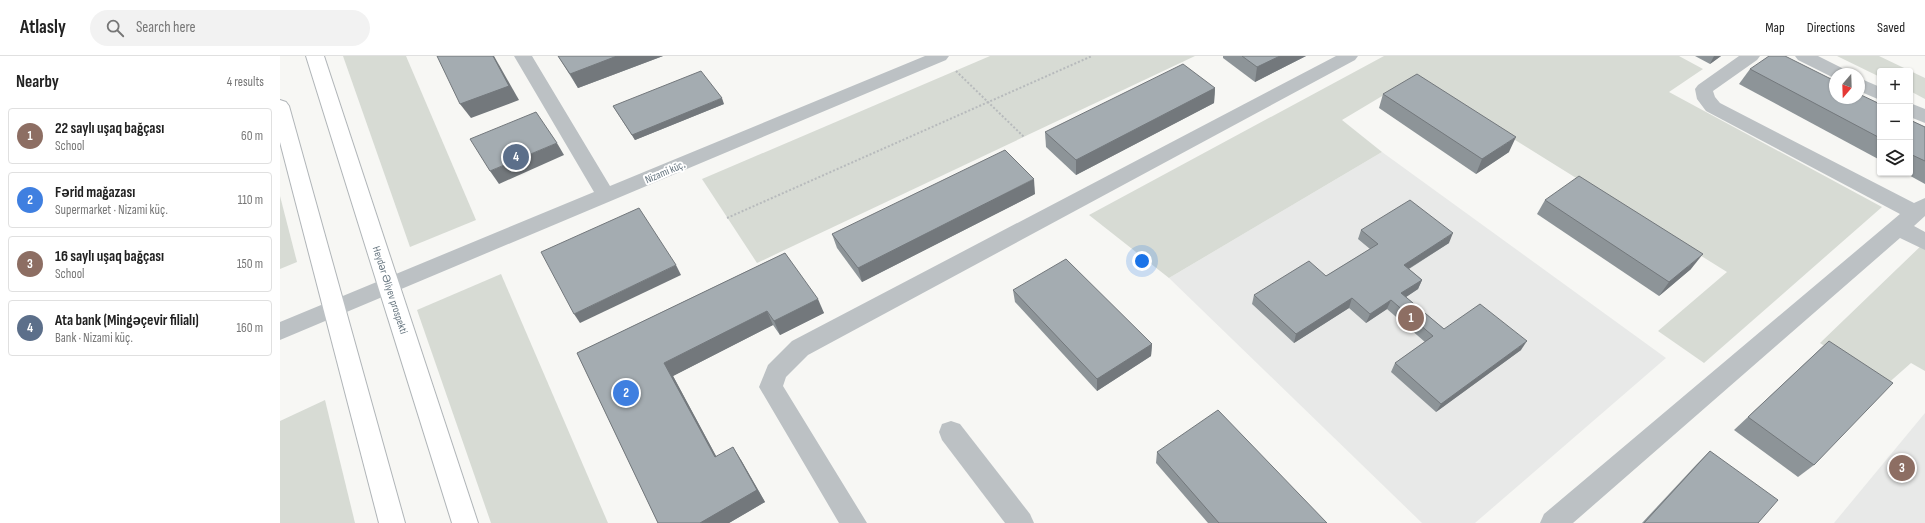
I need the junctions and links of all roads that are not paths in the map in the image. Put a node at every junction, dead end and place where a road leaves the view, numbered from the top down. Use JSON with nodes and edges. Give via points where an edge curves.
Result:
{"nodes":[{"id":1,"x":315,"y":56,"type":"edge"},
{"id":2,"x":523,"y":56,"type":"edge"},
{"id":3,"x":940,"y":56,"type":"edge"},
{"id":4,"x":1349,"y":56,"type":"edge"},
{"id":5,"x":1751,"y":56,"type":"edge"},
{"id":6,"x":1804,"y":56,"type":"edge"},
{"id":7,"x":1829,"y":68,"type":"edge"},
{"id":8,"x":1865,"y":87,"type":"edge"},
{"id":9,"x":1877,"y":93,"type":"edge"},
{"id":10,"x":280,"y":106,"type":"edge"},
{"id":11,"x":1913,"y":111,"type":"edge"},
{"id":12,"x":1925,"y":117,"type":"edge"},
{"id":13,"x":606,"y":196,"type":"junction"},
{"id":14,"x":1913,"y":215,"type":"edge"},
{"id":15,"x":1925,"y":242,"type":"edge"},
{"id":16,"x":388,"y":285,"type":"junction"},
{"id":17,"x":334,"y":308,"type":"junction"},
{"id":18,"x":280,"y":335,"type":"edge"},
{"id":19,"x":951,"y":432,"type":"dead end"},
{"id":20,"x":392,"y":523,"type":"edge"},
{"id":21,"x":465,"y":523,"type":"edge"},
{"id":22,"x":854,"y":523,"type":"edge"},
{"id":23,"x":1020,"y":523,"type":"edge"},
{"id":24,"x":1553,"y":523,"type":"edge"}],
"edges":[{"from":1,"to":16,"type":"main road","name":"Heydər Əliyev prospekti"},
{"from":2,"to":13,"type":"street"},
{"from":3,"to":13,"type":"street","name":"Nizami küç."},
{"from":4,"to":22,"type":"street","via":[[800,348],[776,372],[771,387]]},
{"from":5,"to":14,"type":"street","via":[[1704,89],[1706,99],[1713,107]]},
{"from":6,"to":7,"type":"street"},
{"from":8,"to":9,"type":"street"},
{"from":10,"to":17,"type":"main road"},
{"from":11,"to":12,"type":"street"},
{"from":13,"to":16,"type":"street","name":"Nizami küç."},
{"from":14,"to":15,"type":"street"},
{"from":14,"to":24,"type":"street"},
{"from":16,"to":17,"type":"street","name":"Nizami küç."},
{"from":16,"to":21,"type":"main road","name":"Heydər Əliyev prospekti"},
{"from":17,"to":18,"type":"street","name":"Nizami küç."},
{"from":17,"to":20,"type":"main road"},
{"from":19,"to":23,"type":"street"}]}
